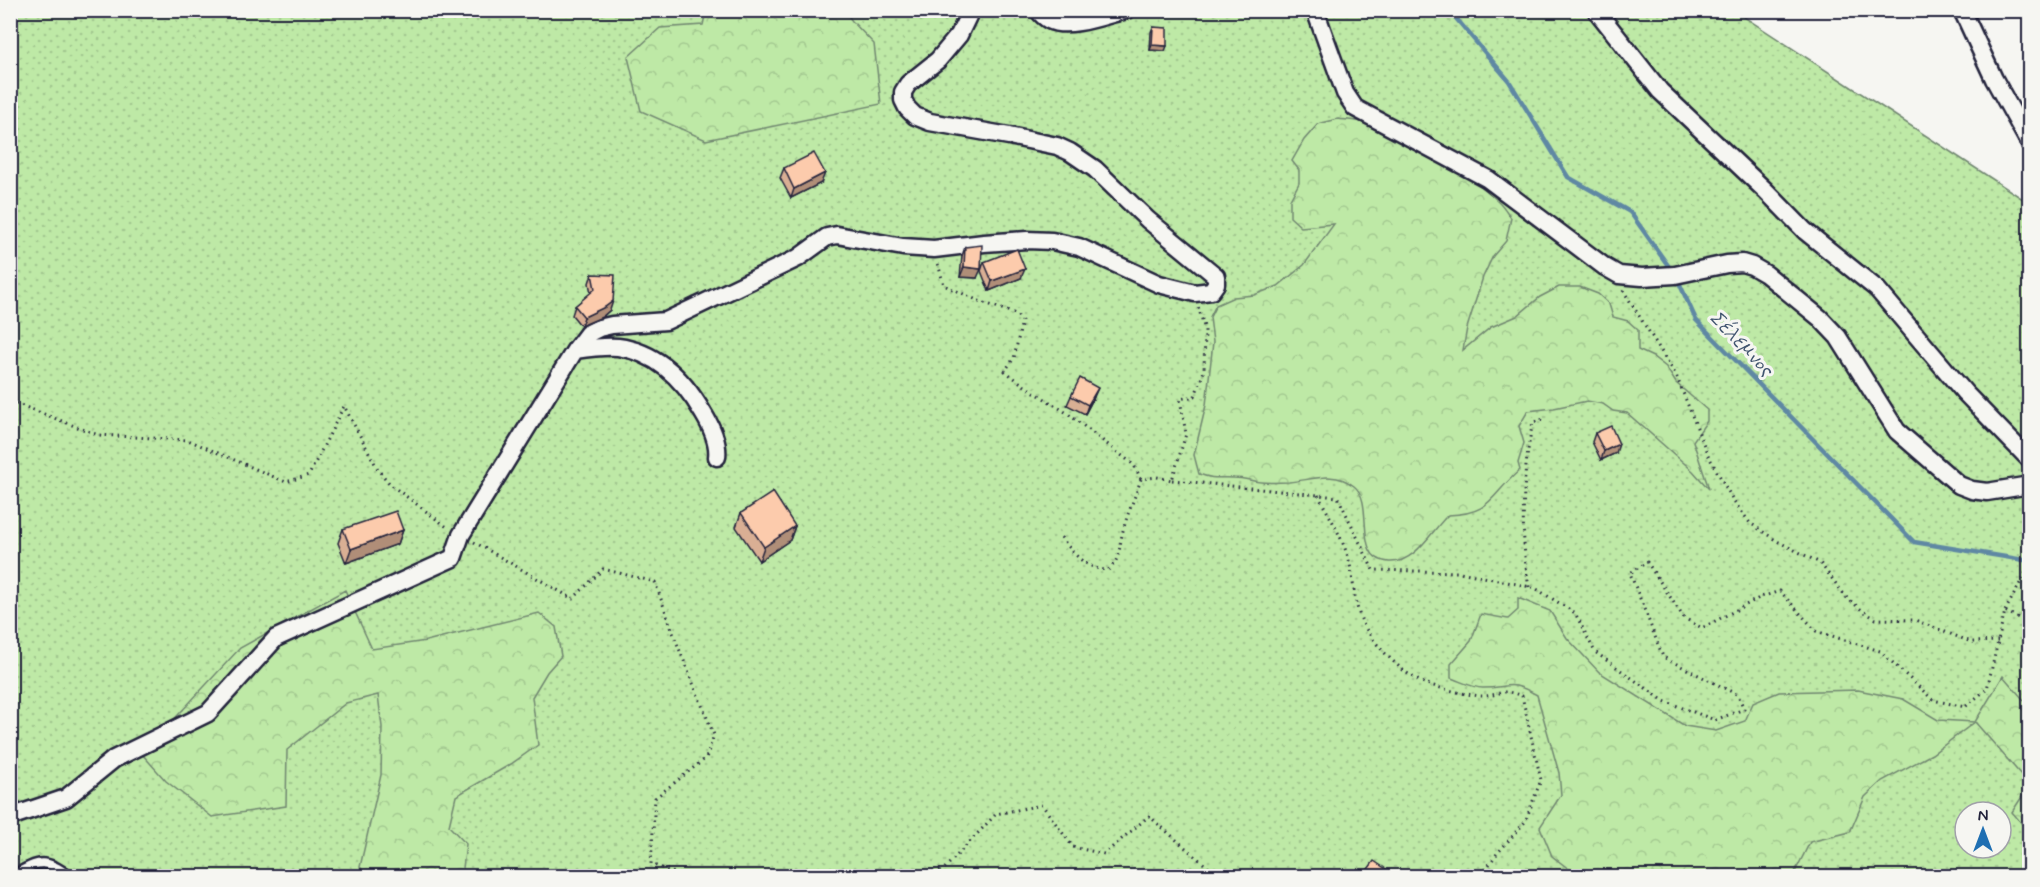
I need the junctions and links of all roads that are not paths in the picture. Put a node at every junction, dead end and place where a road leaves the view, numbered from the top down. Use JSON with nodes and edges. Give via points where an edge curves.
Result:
{"nodes":[{"id":1,"x":971,"y":10,"type":"edge"},
{"id":2,"x":1038,"y":10,"type":"edge"},
{"id":3,"x":1126,"y":10,"type":"edge"},
{"id":4,"x":1315,"y":10,"type":"edge"},
{"id":5,"x":1596,"y":10,"type":"edge"},
{"id":6,"x":1962,"y":10,"type":"edge"},
{"id":7,"x":2030,"y":144,"type":"edge"},
{"id":8,"x":575,"y":350,"type":"junction"},
{"id":9,"x":717,"y":457,"type":"dead end"},
{"id":10,"x":2030,"y":460,"type":"edge"},
{"id":11,"x":2030,"y":485,"type":"edge"},
{"id":12,"x":10,"y":817,"type":"edge"},
{"id":13,"x":13,"y":876,"type":"edge"},
{"id":14,"x":69,"y":876,"type":"edge"}],
"edges":[{"from":1,"to":8,"type":"street","via":[[959,35],[938,60],[908,84],[903,92],[907,108],[930,122],[1057,146],[1070,152],[1095,169],[1216,276],[1211,291],[1195,292],[1159,284],[1079,247],[1052,241],[934,249],[844,235],[827,237],[798,258],[666,321],[599,328],[587,334]]},
{"from":2,"to":3,"type":"street","via":[[1049,20],[1075,23]]},
{"from":4,"to":11,"type":"street","via":[[1345,93],[1355,108],[1370,118],[1488,179],[1619,275],[1675,275],[1727,264],[1752,266],[1820,318],[1838,337],[1897,431],[1959,485],[1987,492]]},
{"from":5,"to":10,"type":"street","via":[[1660,92],[1805,231],[1877,289],[1965,393]]},
{"from":6,"to":7,"type":"street"},
{"from":8,"to":9,"type":"street","via":[[618,347],[667,367],[705,417],[716,443]]},
{"from":8,"to":12,"type":"street","via":[[461,535],[453,558],[276,638],[208,713],[114,759],[66,798]]},
{"from":13,"to":14,"type":"lane","via":[[40,863],[55,865]]}]}
